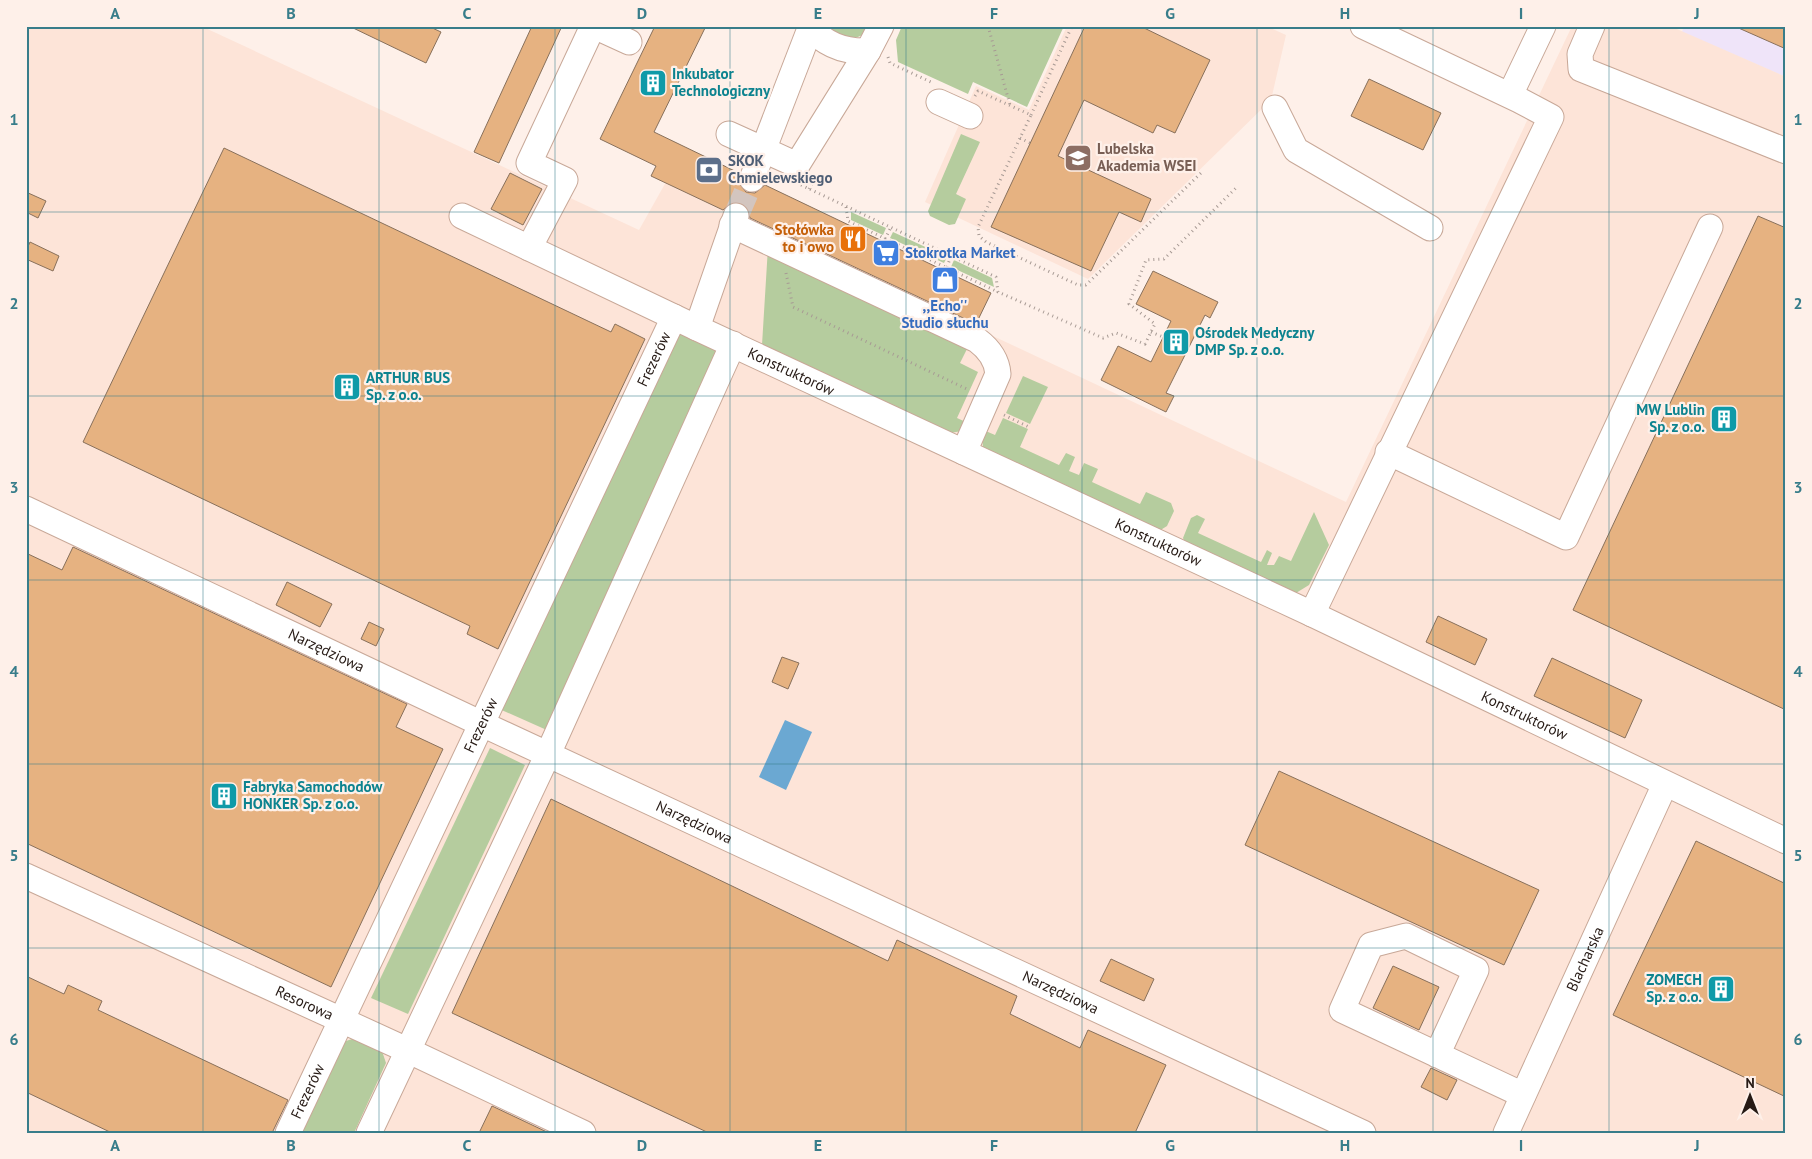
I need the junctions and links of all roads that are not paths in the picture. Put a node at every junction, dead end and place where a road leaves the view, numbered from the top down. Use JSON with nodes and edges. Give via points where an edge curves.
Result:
{"nodes":[{"id":1,"x":593,"y":26,"type":"edge"},
{"id":2,"x":880,"y":26,"type":"edge"},
{"id":3,"x":1363,"y":26,"type":"edge"},
{"id":4,"x":1543,"y":26,"type":"edge"},
{"id":5,"x":1592,"y":26,"type":"edge"},
{"id":6,"x":811,"y":27,"type":"edge"},
{"id":7,"x":630,"y":42,"type":"dead end"},
{"id":8,"x":868,"y":52,"type":"junction"},
{"id":9,"x":1510,"y":95,"type":"junction"},
{"id":10,"x":940,"y":102,"type":"dead end"},
{"id":11,"x":1275,"y":108,"type":"dead end"},
{"id":12,"x":970,"y":116,"type":"dead end"},
{"id":13,"x":729,"y":134,"type":"dead end"},
{"id":14,"x":762,"y":150,"type":"junction"},
{"id":15,"x":1786,"y":151,"type":"edge"},
{"id":16,"x":752,"y":178,"type":"tunnel mouth"},
{"id":17,"x":462,"y":216,"type":"dead end"},
{"id":18,"x":1710,"y":227,"type":"dead end"},
{"id":19,"x":1430,"y":228,"type":"dead end"},
{"id":20,"x":529,"y":248,"type":"junction"},
{"id":21,"x":674,"y":317,"type":"junction"},
{"id":22,"x":697,"y":328,"type":"junction"},
{"id":23,"x":733,"y":344,"type":"junction"},
{"id":24,"x":964,"y":452,"type":"junction"},
{"id":25,"x":1388,"y":452,"type":"junction"},
{"id":26,"x":26,"y":509,"type":"edge"},
{"id":27,"x":1312,"y":614,"type":"junction"},
{"id":28,"x":480,"y":723,"type":"junction"},
{"id":29,"x":548,"y":754,"type":"junction"},
{"id":30,"x":1665,"y":784,"type":"junction"},
{"id":31,"x":1786,"y":841,"type":"edge"},
{"id":32,"x":26,"y":876,"type":"edge"},
{"id":33,"x":340,"y":1019,"type":"junction"},
{"id":34,"x":407,"y":1050,"type":"junction"},
{"id":35,"x":1437,"y":1055,"type":"junction"},
{"id":36,"x":1523,"y":1095,"type":"junction"},
{"id":37,"x":288,"y":1133,"type":"edge"},
{"id":38,"x":368,"y":1133,"type":"edge"},
{"id":39,"x":583,"y":1133,"type":"edge"},
{"id":40,"x":1364,"y":1133,"type":"edge"},
{"id":41,"x":1506,"y":1133,"type":"edge"}],
"edges":[{"from":1,"to":7,"type":"street"},
{"from":1,"to":20,"type":"street","via":[[529,163],[565,180]]},
{"from":2,"to":8,"type":"street"},
{"from":3,"to":9,"type":"street"},
{"from":4,"to":9,"type":"street"},
{"from":5,"to":15,"type":"street","via":[[1580,54],[1581,69]]},
{"from":6,"to":8,"type":"street","via":[[819,38],[834,46],[851,52]]},
{"from":6,"to":14,"type":"street"},
{"from":8,"to":14,"type":"street","via":[[799,175]]},
{"from":9,"to":25,"type":"street","via":[[1550,117]]},
{"from":10,"to":12,"type":"street"},
{"from":11,"to":19,"type":"street","via":[[1296,150]]},
{"from":13,"to":14,"type":"street"},
{"from":14,"to":16,"type":"street"},
{"from":17,"to":20,"type":"street","name":"Konstruktorów"},
{"from":18,"to":25,"type":"street","via":[[1566,537]]},
{"from":20,"to":21,"type":"street","name":"Konstruktorów"},
{"from":21,"to":22,"type":"street","name":"Konstruktorów"},
{"from":21,"to":28,"type":"street","name":"Frezerów"},
{"from":22,"to":23,"type":"street","name":"Konstruktorów"},
{"from":22,"to":24,"type":"street","via":[[734,221],[780,248],[988,348],[998,374]]},
{"from":23,"to":24,"type":"street","name":"Konstruktorów"},
{"from":23,"to":29,"type":"street"},
{"from":24,"to":27,"type":"street","name":"Konstruktorów"},
{"from":25,"to":27,"type":"street"},
{"from":26,"to":28,"type":"street","name":"Narzędziowa"},
{"from":27,"to":30,"type":"street","name":"Konstruktorów"},
{"from":28,"to":29,"type":"street","name":"Narzędziowa"},
{"from":28,"to":33,"type":"street","name":"Frezerów"},
{"from":29,"to":34,"type":"street"},
{"from":29,"to":40,"type":"street","name":"Narzędziowa"},
{"from":30,"to":31,"type":"street","name":"Konstruktorów"},
{"from":30,"to":36,"type":"street","name":"Blacharska"},
{"from":32,"to":33,"type":"street","name":"Resorowa"},
{"from":33,"to":34,"type":"street","name":"Resorowa"},
{"from":33,"to":37,"type":"street","name":"Frezerów"},
{"from":34,"to":38,"type":"street"},
{"from":34,"to":39,"type":"street","name":"Resorowa"},
{"from":35,"to":35,"type":"street","via":[[1342,1010],[1371,945],[1406,936],[1476,970]]},
{"from":35,"to":36,"type":"street"},
{"from":36,"to":41,"type":"street","name":"Blacharska"}]}
